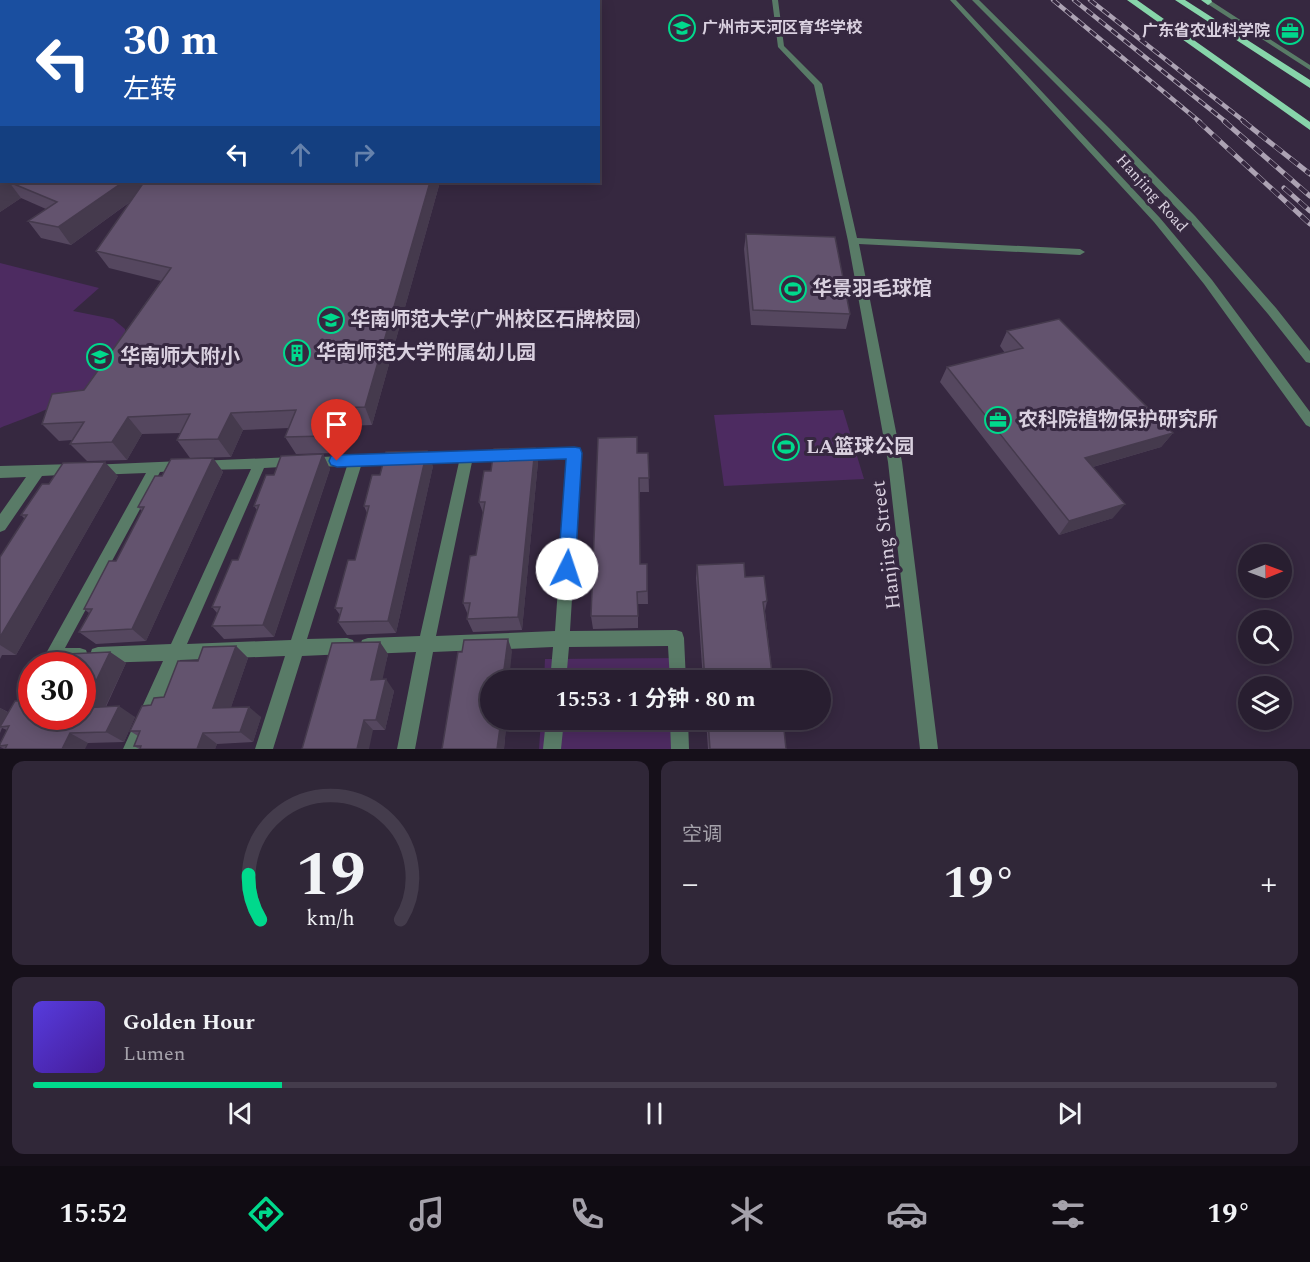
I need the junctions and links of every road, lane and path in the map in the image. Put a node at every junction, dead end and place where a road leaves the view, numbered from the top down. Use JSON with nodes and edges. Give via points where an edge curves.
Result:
{"nodes":[{"id":1,"x":775,"y":0,"type":"edge"},
{"id":2,"x":953,"y":0,"type":"edge"},
{"id":3,"x":975,"y":0,"type":"edge"},
{"id":4,"x":1131,"y":0,"type":"edge"},
{"id":5,"x":1179,"y":0,"type":"edge"},
{"id":6,"x":1207,"y":1,"type":"edge"},
{"id":7,"x":1310,"y":68,"type":"edge"},
{"id":8,"x":1310,"y":86,"type":"edge"},
{"id":9,"x":1310,"y":126,"type":"edge"},
{"id":10,"x":853,"y":241,"type":"junction"},
{"id":11,"x":1080,"y":252,"type":"dead end"},
{"id":12,"x":1310,"y":359,"type":"edge"},
{"id":13,"x":1310,"y":422,"type":"edge"},
{"id":14,"x":467,"y":456,"type":"junction"},
{"id":15,"x":356,"y":460,"type":"junction"},
{"id":16,"x":260,"y":463,"type":"junction"},
{"id":17,"x":156,"y":467,"type":"junction"},
{"id":18,"x":38,"y":471,"type":"junction"},
{"id":19,"x":0,"y":472,"type":"edge"},
{"id":20,"x":0,"y":526,"type":"edge"},
{"id":21,"x":562,"y":639,"type":"junction"},
{"id":22,"x":426,"y":645,"type":"junction"},
{"id":23,"x":296,"y":646,"type":"junction"},
{"id":24,"x":174,"y":650,"type":"junction"},
{"id":25,"x":54,"y":652,"type":"edge"},
{"id":26,"x":96,"y":657,"type":"edge"},
{"id":27,"x":559,"y":670,"type":"edge"},
{"id":28,"x":677,"y":670,"type":"edge"},
{"id":29,"x":554,"y":730,"type":"edge"},
{"id":30,"x":679,"y":730,"type":"edge"},
{"id":31,"x":132,"y":749,"type":"edge"},
{"id":32,"x":264,"y":749,"type":"edge"},
{"id":33,"x":406,"y":749,"type":"edge"},
{"id":34,"x":552,"y":749,"type":"edge"},
{"id":35,"x":680,"y":749,"type":"edge"},
{"id":36,"x":929,"y":749,"type":"edge"}],
"edges":[{"from":1,"to":10,"type":"street","name":"Hanjing Street","via":[[781,48],[818,84]]},
{"from":2,"to":13,"type":"street","name":"Hanjing Road","via":[[1164,228]]},
{"from":3,"to":12,"type":"street","name":"Hanjing Road","via":[[1190,217]]},
{"from":4,"to":9,"type":"highway"},
{"from":5,"to":8,"type":"highway"},
{"from":6,"to":7,"type":"street"},
{"from":10,"to":11,"type":"street"},
{"from":10,"to":36,"type":"street","name":"Hanjing Street","via":[[895,462]]},
{"from":14,"to":15,"type":"street"},
{"from":14,"to":21,"type":"street","via":[[574,453]]},
{"from":14,"to":22,"type":"street"},
{"from":15,"to":16,"type":"street"},
{"from":15,"to":23,"type":"street"},
{"from":16,"to":17,"type":"street"},
{"from":16,"to":24,"type":"street"},
{"from":17,"to":18,"type":"street"},
{"from":17,"to":25,"type":"street"},
{"from":18,"to":19,"type":"street"},
{"from":18,"to":20,"type":"street"},
{"from":21,"to":22,"type":"street"},
{"from":21,"to":27,"type":"street"},
{"from":21,"to":28,"type":"street","via":[[676,638]]},
{"from":22,"to":23,"type":"street"},
{"from":22,"to":33,"type":"street"},
{"from":23,"to":24,"type":"street"},
{"from":23,"to":32,"type":"street"},
{"from":24,"to":26,"type":"street"},
{"from":24,"to":31,"type":"street"},
{"from":29,"to":34,"type":"street"},
{"from":30,"to":35,"type":"street"}]}
